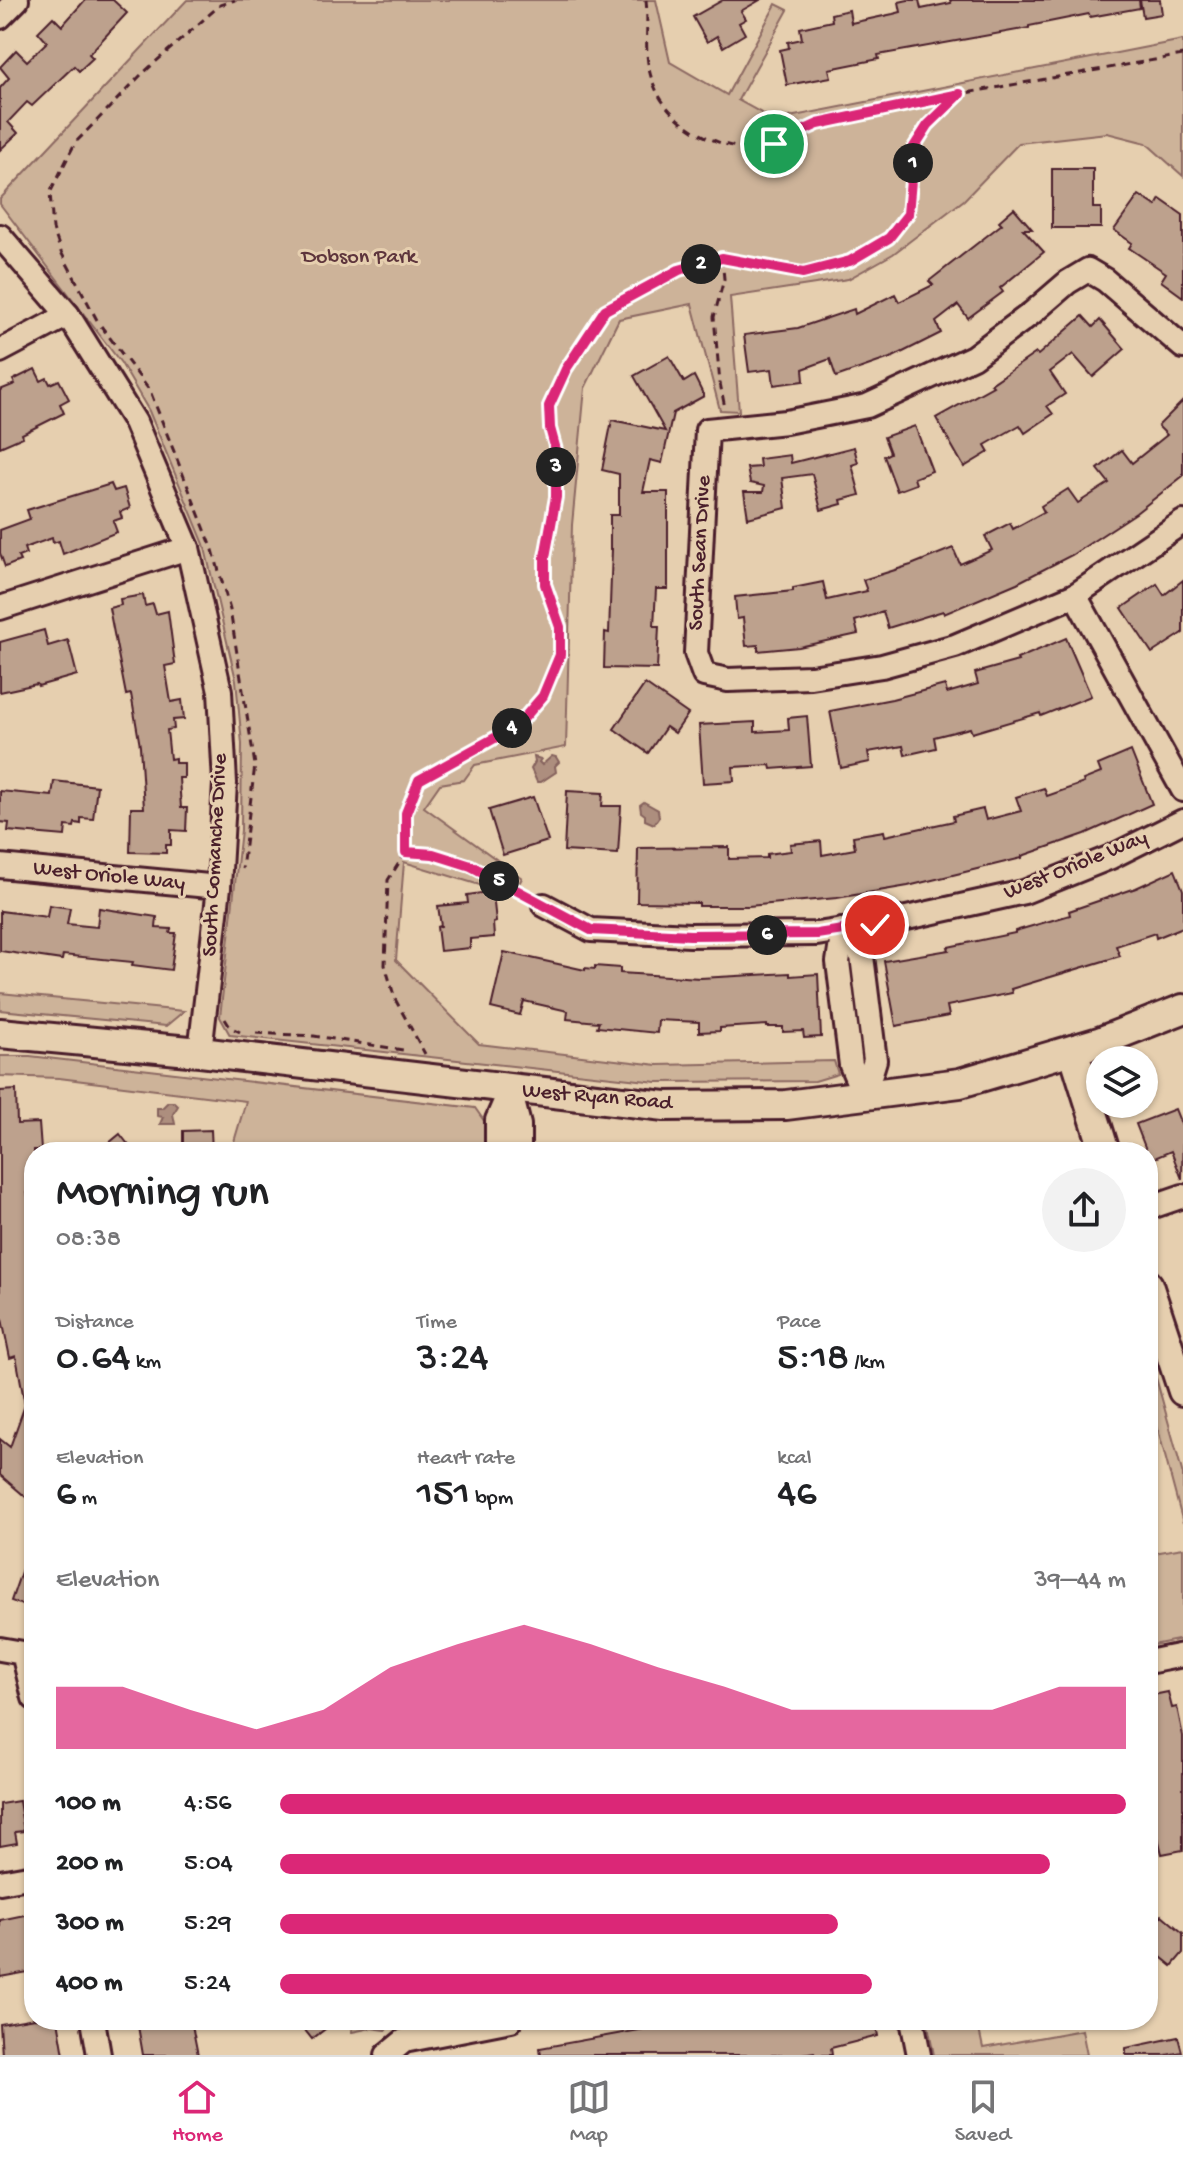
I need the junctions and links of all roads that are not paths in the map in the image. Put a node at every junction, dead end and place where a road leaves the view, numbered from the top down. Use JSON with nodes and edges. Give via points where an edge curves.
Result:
{"nodes":[{"id":1,"x":17,"y":0,"type":"edge"},
{"id":2,"x":0,"y":17,"type":"edge"},
{"id":3,"x":0,"y":236,"type":"edge"},
{"id":4,"x":68,"y":315,"type":"junction"},
{"id":5,"x":1183,"y":347,"type":"edge"},
{"id":6,"x":0,"y":351,"type":"edge"},
{"id":7,"x":1183,"y":522,"type":"edge"},
{"id":8,"x":188,"y":548,"type":"junction"},
{"id":9,"x":1075,"y":595,"type":"junction"},
{"id":10,"x":0,"y":608,"type":"edge"},
{"id":11,"x":1183,"y":790,"type":"edge"},
{"id":12,"x":1183,"y":821,"type":"edge"},
{"id":13,"x":0,"y":866,"type":"edge"},
{"id":14,"x":219,"y":887,"type":"junction"},
{"id":15,"x":544,"y":905,"type":"road end"},
{"id":16,"x":843,"y":930,"type":"junction"},
{"id":17,"x":1183,"y":1009,"type":"edge"},
{"id":18,"x":0,"y":1033,"type":"edge"},
{"id":19,"x":1073,"y":1050,"type":"junction"},
{"id":20,"x":200,"y":1052,"type":"junction"},
{"id":21,"x":510,"y":1090,"type":"junction"},
{"id":22,"x":864,"y":1096,"type":"junction"},
{"id":23,"x":497,"y":1142,"type":"edge"},
{"id":24,"x":519,"y":1142,"type":"edge"},
{"id":25,"x":1102,"y":1142,"type":"edge"},
{"id":26,"x":1183,"y":1196,"type":"edge"},
{"id":27,"x":1158,"y":1205,"type":"edge"},
{"id":28,"x":1158,"y":1315,"type":"edge"},
{"id":29,"x":1183,"y":1391,"type":"edge"},
{"id":30,"x":0,"y":1649,"type":"edge"},
{"id":31,"x":1183,"y":1655,"type":"edge"},
{"id":32,"x":24,"y":1657,"type":"edge"},
{"id":33,"x":1158,"y":1660,"type":"edge"},
{"id":34,"x":24,"y":1878,"type":"edge"},
{"id":35,"x":0,"y":1882,"type":"edge"},
{"id":36,"x":95,"y":2030,"type":"edge"},
{"id":37,"x":460,"y":2030,"type":"edge"},
{"id":38,"x":914,"y":2030,"type":"edge"},
{"id":39,"x":99,"y":2055,"type":"edge"},
{"id":40,"x":387,"y":2055,"type":"edge"},
{"id":41,"x":919,"y":2055,"type":"edge"}],
"edges":[{"from":1,"to":2,"type":"street"},
{"from":3,"to":4,"type":"street","name":"South Comanche Drive"},
{"from":4,"to":6,"type":"street"},
{"from":4,"to":8,"type":"street","name":"South Comanche Drive","via":[[135,422]]},
{"from":5,"to":9,"type":"street","name":"South Sean Drive","via":[[1088,270],[973,357],[867,406],[718,428],[696,653],[704,675],[728,680],[811,677],[882,666],[955,646]]},
{"from":7,"to":9,"type":"street"},
{"from":8,"to":10,"type":"street"},
{"from":8,"to":14,"type":"street","name":"South Comanche Drive","via":[[220,691],[225,783]]},
{"from":9,"to":11,"type":"street"},
{"from":12,"to":16,"type":"street","name":"West Oriole Way","via":[[1024,892]]},
{"from":13,"to":14,"type":"street","name":"West Oriole Way"},
{"from":14,"to":20,"type":"street","name":"South Comanche Drive"},
{"from":15,"to":16,"type":"street","name":"West Oriole Way","via":[[591,930],[690,935]]},
{"from":16,"to":22,"type":"street","via":[[838,962],[849,1050]]},
{"from":17,"to":19,"type":"street","name":"West Ryan Road"},
{"from":18,"to":20,"type":"street","name":"West Ryan Road"},
{"from":19,"to":22,"type":"street","name":"West Ryan Road","via":[[960,1083]]},
{"from":19,"to":25,"type":"street"},
{"from":20,"to":21,"type":"street","name":"West Ryan Road"},
{"from":21,"to":22,"type":"street","name":"West Ryan Road","via":[[665,1106],[786,1105]]},
{"from":21,"to":23,"type":"street","via":[[497,1120]]},
{"from":21,"to":24,"type":"street"},
{"from":26,"to":27,"type":"street"},
{"from":28,"to":29,"type":"street"},
{"from":30,"to":32,"type":"street"},
{"from":31,"to":33,"type":"street"},
{"from":34,"to":35,"type":"street"},
{"from":36,"to":39,"type":"street"},
{"from":37,"to":40,"type":"street","via":[[404,2041]]},
{"from":38,"to":41,"type":"street"}]}
